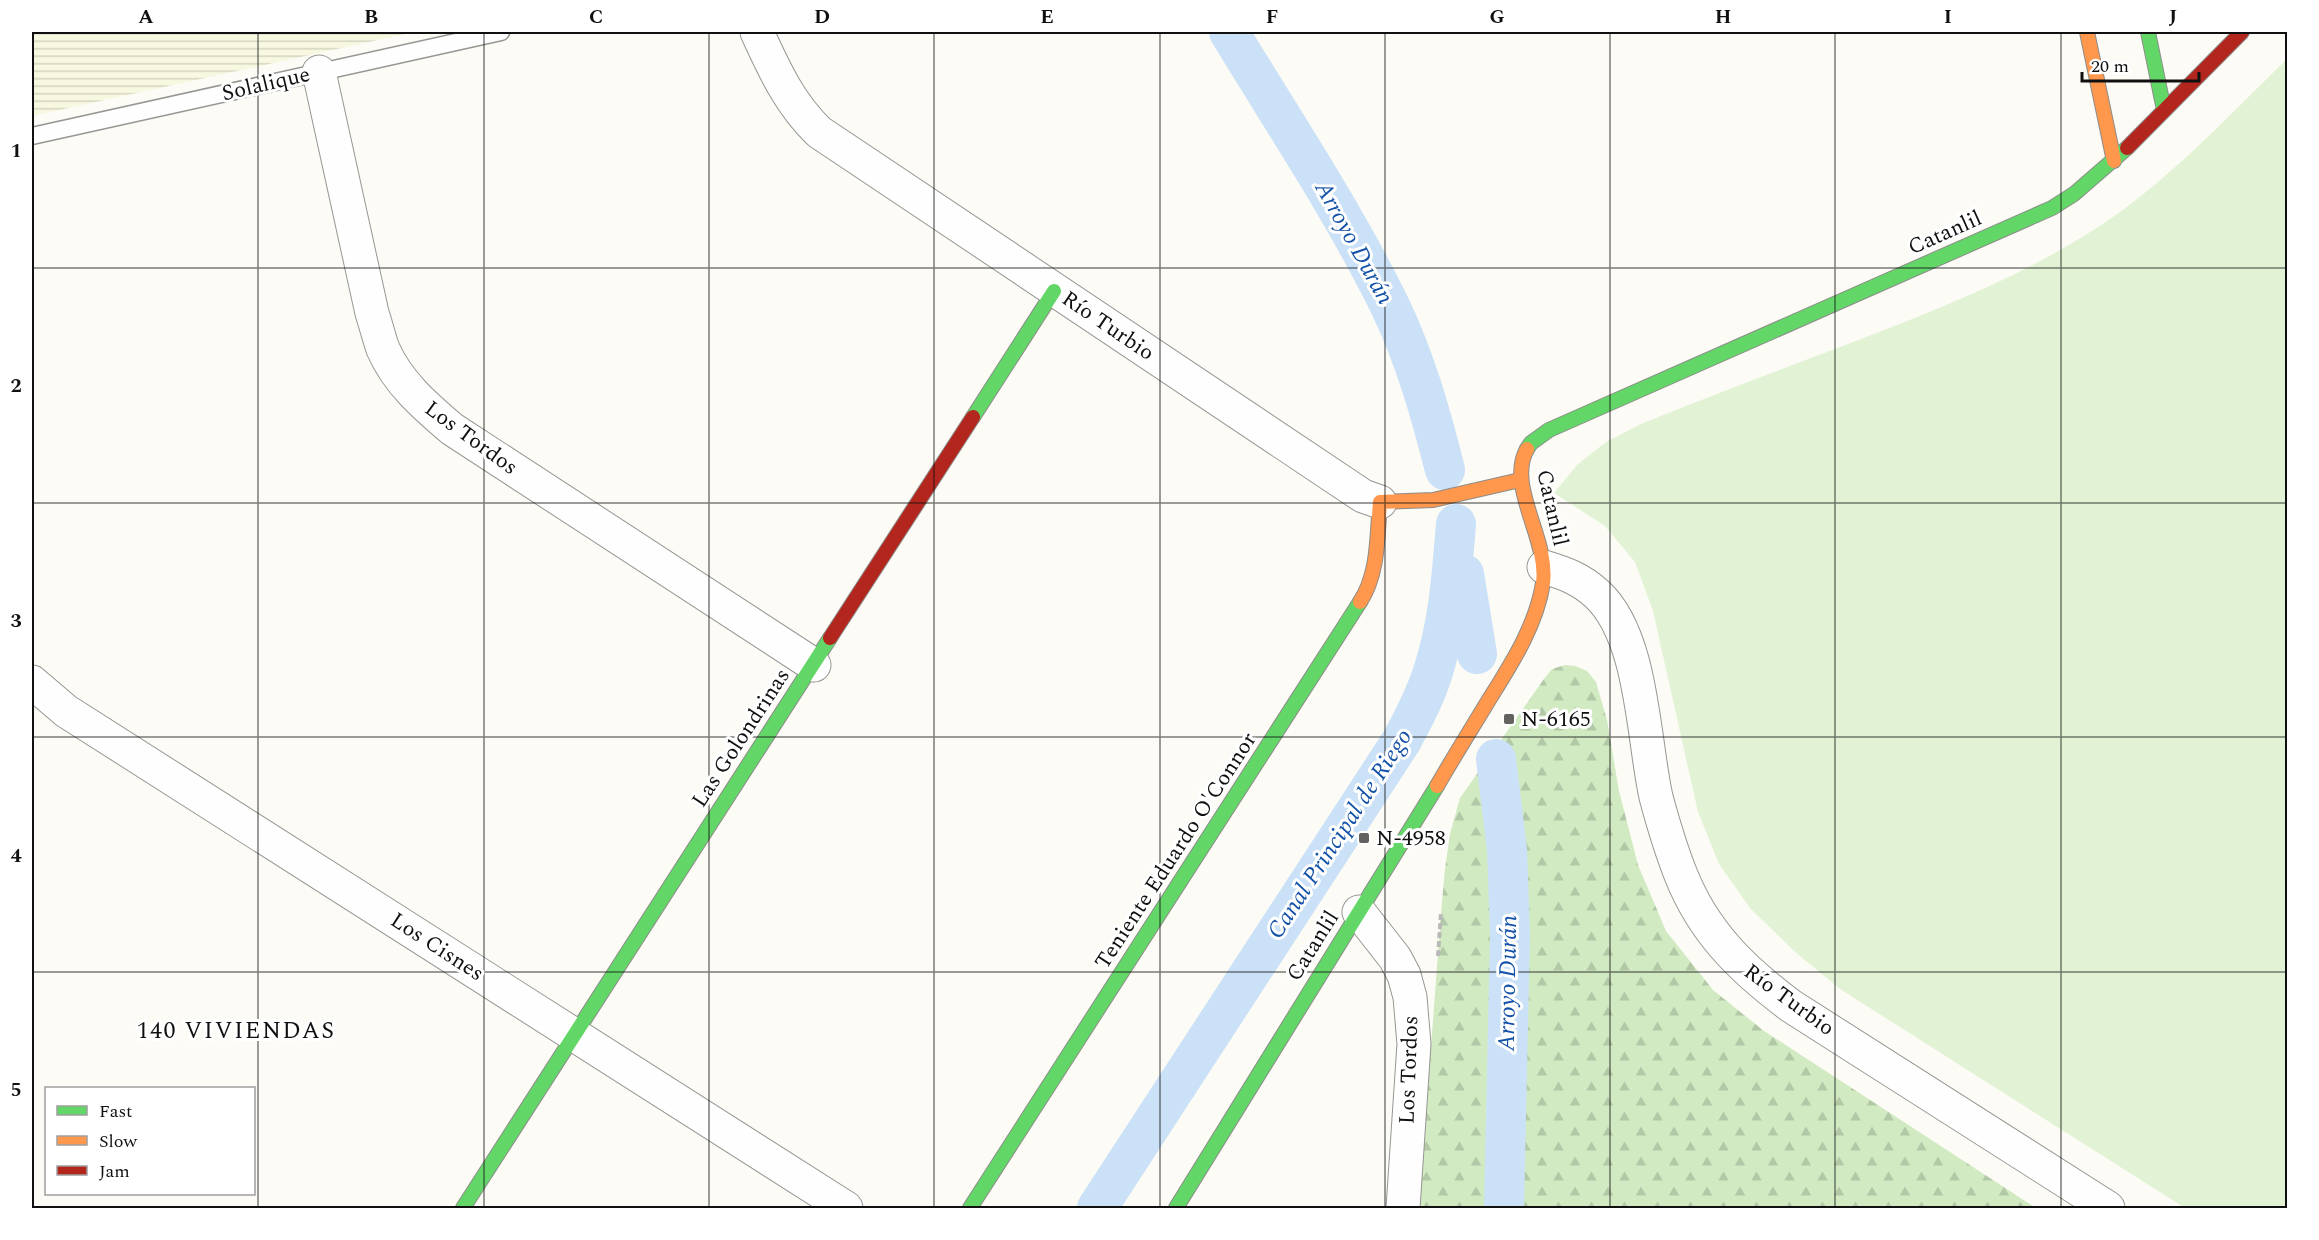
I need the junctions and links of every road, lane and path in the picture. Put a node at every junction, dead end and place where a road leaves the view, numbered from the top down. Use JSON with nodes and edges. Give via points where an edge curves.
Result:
{"nodes":[{"id":1,"x":501,"y":32,"type":"edge"},
{"id":2,"x":757,"y":32,"type":"edge"},
{"id":3,"x":2087,"y":32,"type":"edge"},
{"id":4,"x":2148,"y":32,"type":"edge"},
{"id":5,"x":2242,"y":32,"type":"edge"},
{"id":6,"x":319,"y":72,"type":"junction"},
{"id":7,"x":2164,"y":110,"type":"junction"},
{"id":8,"x":32,"y":136,"type":"edge"},
{"id":9,"x":2114,"y":161,"type":"junction"},
{"id":10,"x":1054,"y":291,"type":"junction"},
{"id":11,"x":1520,"y":480,"type":"junction"},
{"id":12,"x":1380,"y":502,"type":"junction"},
{"id":13,"x":1544,"y":567,"type":"junction"},
{"id":14,"x":814,"y":665,"type":"junction"},
{"id":15,"x":32,"y":682,"type":"edge"},
{"id":16,"x":1359,"y":912,"type":"junction"},
{"id":17,"x":575,"y":1035,"type":"junction"},
{"id":18,"x":464,"y":1209,"type":"edge"},
{"id":19,"x":846,"y":1209,"type":"edge"},
{"id":20,"x":970,"y":1209,"type":"edge"},
{"id":21,"x":1176,"y":1209,"type":"edge"},
{"id":22,"x":1403,"y":1209,"type":"edge"},
{"id":23,"x":2108,"y":1209,"type":"edge"}],
"edges":[{"from":1,"to":6,"type":"lane","name":"Solalique"},
{"from":2,"to":10,"type":"street","name":"Río Turbio","via":[[788,96],[819,132]]},
{"from":3,"to":9,"type":"street"},
{"from":4,"to":7,"type":"street"},
{"from":5,"to":7,"type":"street","name":"Catanlil"},
{"from":6,"to":8,"type":"lane","name":"Solalique"},
{"from":6,"to":14,"type":"street","name":"Los Tordos","via":[[372,313],[383,349],[400,379],[452,429]]},
{"from":7,"to":9,"type":"street","name":"Catanlil"},
{"from":9,"to":11,"type":"street","name":"Catanlil","via":[[2074,194],[2030,219],[1538,435],[1522,453]]},
{"from":10,"to":12,"type":"street","name":"Río Turbio","via":[[1363,496]]},
{"from":10,"to":14,"type":"street","name":"Las Golondrinas"},
{"from":11,"to":12,"type":"street","name":"Río Turbio","via":[[1424,501]]},
{"from":11,"to":13,"type":"street","name":"Catanlil","via":[[1539,536]]},
{"from":12,"to":20,"type":"street","name":"Teniente Eduardo O'Connor","via":[[1375,565],[1365,595]]},
{"from":13,"to":16,"type":"street","name":"Catanlil","via":[[1540,602],[1511,665]]},
{"from":13,"to":23,"type":"street","name":"Río Turbio","via":[[1567,574],[1598,595],[1623,635],[1639,692],[1656,796],[1667,836],[1682,877],[1723,947],[1755,979],[1791,1006]]},
{"from":14,"to":17,"type":"street","name":"Las Golondrinas"},
{"from":15,"to":17,"type":"street","name":"Los Cisnes","via":[[66,711]]},
{"from":16,"to":21,"type":"street","name":"Catanlil"},
{"from":16,"to":22,"type":"street","name":"Los Tordos","via":[[1395,958],[1410,997],[1413,1044]]},
{"from":17,"to":18,"type":"street","name":"Las Golondrinas"},
{"from":17,"to":19,"type":"street","name":"Los Cisnes"}]}
